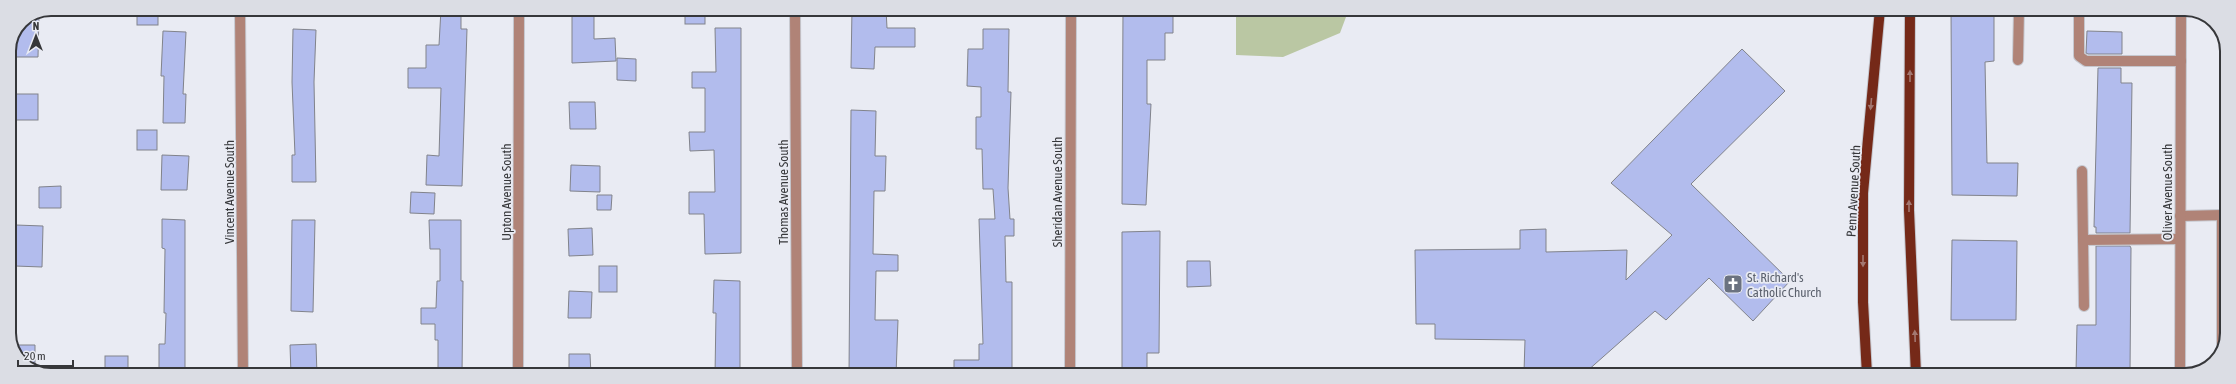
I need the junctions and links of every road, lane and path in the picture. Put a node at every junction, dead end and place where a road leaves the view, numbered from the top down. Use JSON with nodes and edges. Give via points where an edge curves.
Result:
{"nodes":[{"id":1,"x":240,"y":16,"type":"edge"},
{"id":2,"x":519,"y":16,"type":"edge"},
{"id":3,"x":795,"y":16,"type":"edge"},
{"id":4,"x":1071,"y":16,"type":"edge"},
{"id":5,"x":1879,"y":16,"type":"edge"},
{"id":6,"x":1910,"y":16,"type":"edge"},
{"id":7,"x":2019,"y":16,"type":"edge"},
{"id":8,"x":2079,"y":16,"type":"edge"},
{"id":9,"x":2181,"y":16,"type":"edge"},
{"id":10,"x":2018,"y":60,"type":"dead end"},
{"id":11,"x":2181,"y":62,"type":"junction"},
{"id":12,"x":2082,"y":171,"type":"dead end"},
{"id":13,"x":2220,"y":215,"type":"edge"},
{"id":14,"x":2180,"y":216,"type":"junction"},
{"id":15,"x":2180,"y":239,"type":"junction"},
{"id":16,"x":2083,"y":240,"type":"junction"},
{"id":17,"x":2084,"y":306,"type":"dead end"},
{"id":18,"x":243,"y":368,"type":"edge"},
{"id":19,"x":518,"y":368,"type":"edge"},
{"id":20,"x":796,"y":368,"type":"edge"},
{"id":21,"x":1070,"y":368,"type":"edge"},
{"id":22,"x":1867,"y":368,"type":"edge"},
{"id":23,"x":1916,"y":368,"type":"edge"},
{"id":24,"x":2180,"y":368,"type":"edge"}],
"edges":[{"from":1,"to":18,"type":"street","name":"Vincent Avenue South"},
{"from":2,"to":19,"type":"street","name":"Upton Avenue South"},
{"from":3,"to":20,"type":"street","name":"Thomas Avenue South"},
{"from":4,"to":21,"type":"street","name":"Sheridan Avenue South"},
{"from":5,"to":22,"type":"main road","name":"Penn Avenue South","one_way":true,"via":[[1863,193],[1863,302]]},
{"from":23,"to":6,"type":"main road","one_way":true,"via":[[1909,210]]},
{"from":7,"to":10,"type":"street"},
{"from":8,"to":11,"type":"street","via":[[2079,56],[2086,61]]},
{"from":9,"to":11,"type":"street","name":"Oliver Avenue South"},
{"from":11,"to":14,"type":"street","name":"Oliver Avenue South"},
{"from":12,"to":16,"type":"street"},
{"from":13,"to":14,"type":"street"},
{"from":14,"to":15,"type":"street","name":"Oliver Avenue South"},
{"from":15,"to":16,"type":"street"},
{"from":15,"to":24,"type":"street","name":"Oliver Avenue South"},
{"from":16,"to":17,"type":"street"}]}
